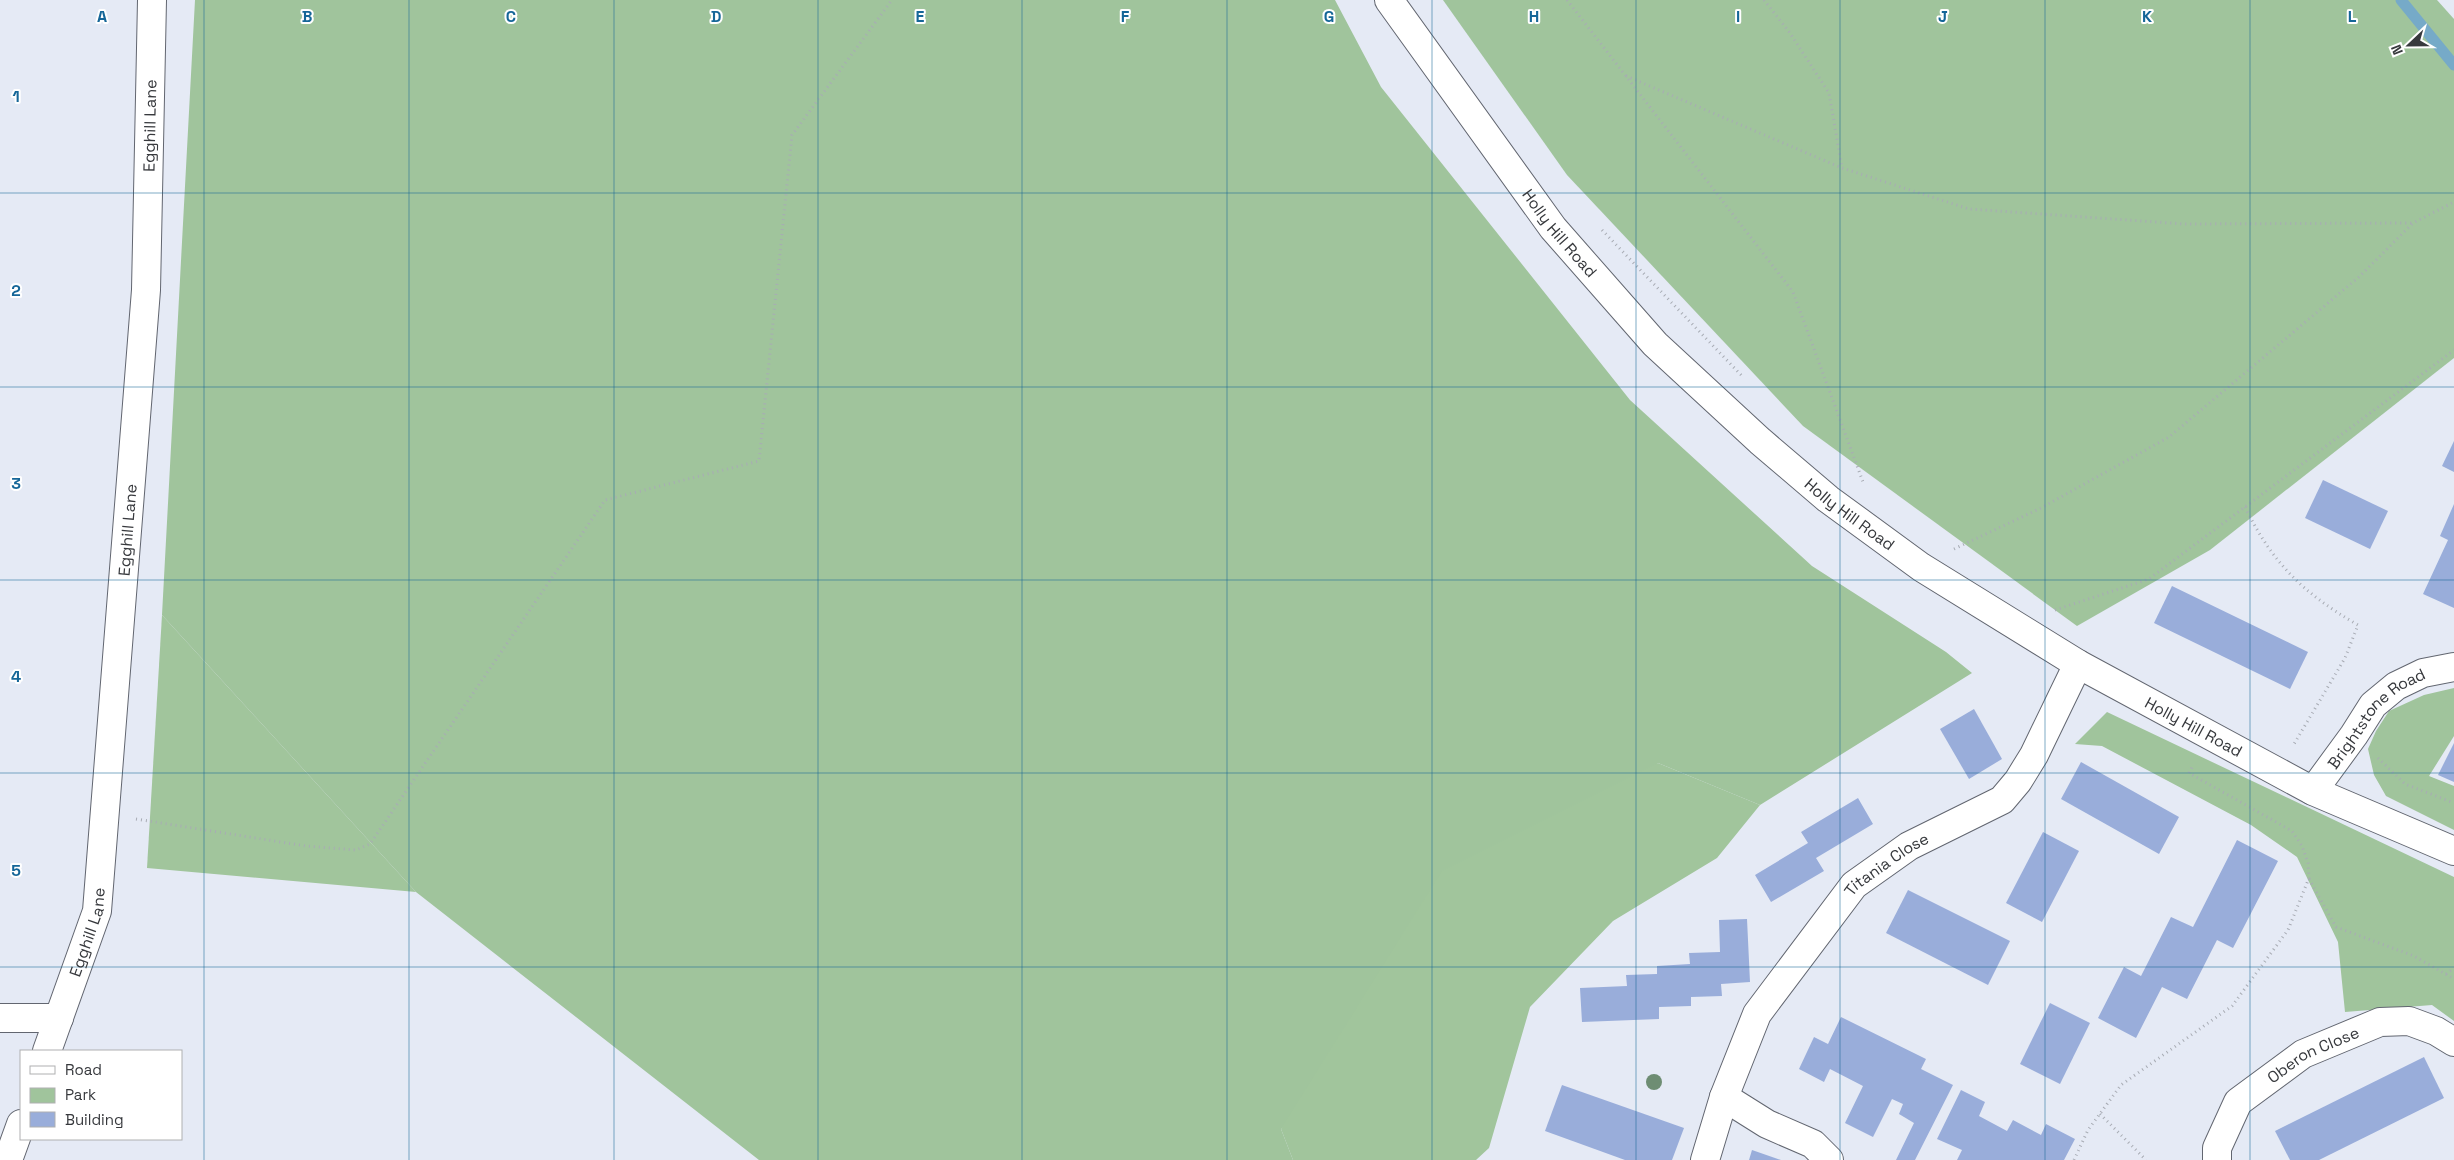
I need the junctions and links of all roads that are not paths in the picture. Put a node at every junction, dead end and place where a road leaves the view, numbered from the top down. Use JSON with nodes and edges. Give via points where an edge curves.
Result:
{"nodes":[{"id":1,"x":152,"y":0,"type":"edge"},
{"id":2,"x":1388,"y":0,"type":"edge"},
{"id":3,"x":2078,"y":664,"type":"junction"},
{"id":4,"x":2454,"y":667,"type":"edge"},
{"id":5,"x":2312,"y":791,"type":"junction"},
{"id":6,"x":2454,"y":851,"type":"edge"},
{"id":7,"x":0,"y":1018,"type":"edge"},
{"id":8,"x":59,"y":1018,"type":"junction"},
{"id":9,"x":2454,"y":1042,"type":"edge"},
{"id":10,"x":47,"y":1050,"type":"edge"},
{"id":11,"x":1724,"y":1098,"type":"junction"},
{"id":12,"x":20,"y":1127,"type":"edge"},
{"id":13,"x":8,"y":1160,"type":"edge"},
{"id":14,"x":1705,"y":1160,"type":"edge"},
{"id":15,"x":1829,"y":1160,"type":"edge"},
{"id":16,"x":2217,"y":1160,"type":"edge"}],
"edges":[{"from":1,"to":8,"type":"street","name":"Egghill Lane","via":[[146,290],[97,911]]},
{"from":2,"to":3,"type":"street","name":"Holly Hill Road","via":[[1553,228],[1655,344],[1828,499],[1921,567]]},
{"from":3,"to":5,"type":"street","name":"Holly Hill Road"},
{"from":3,"to":11,"type":"street","name":"Titania Close","via":[[2034,755],[2002,800],[1909,846],[1854,885],[1757,1014]]},
{"from":4,"to":5,"type":"street","name":"Brightstone Road","via":[[2423,674],[2396,686],[2373,705]]},
{"from":5,"to":6,"type":"street","name":"Holly Hill Road"},
{"from":7,"to":8,"type":"street"},
{"from":8,"to":10,"type":"street","name":"Egghill Lane"},
{"from":9,"to":16,"type":"street","name":"Oberon Close","via":[[2409,1021],[2380,1022],[2303,1054],[2238,1102],[2217,1148]]},
{"from":11,"to":14,"type":"street","name":"Titania Close"},
{"from":11,"to":15,"type":"street","via":[[1767,1124],[1813,1144]]},
{"from":12,"to":13,"type":"street"}]}
